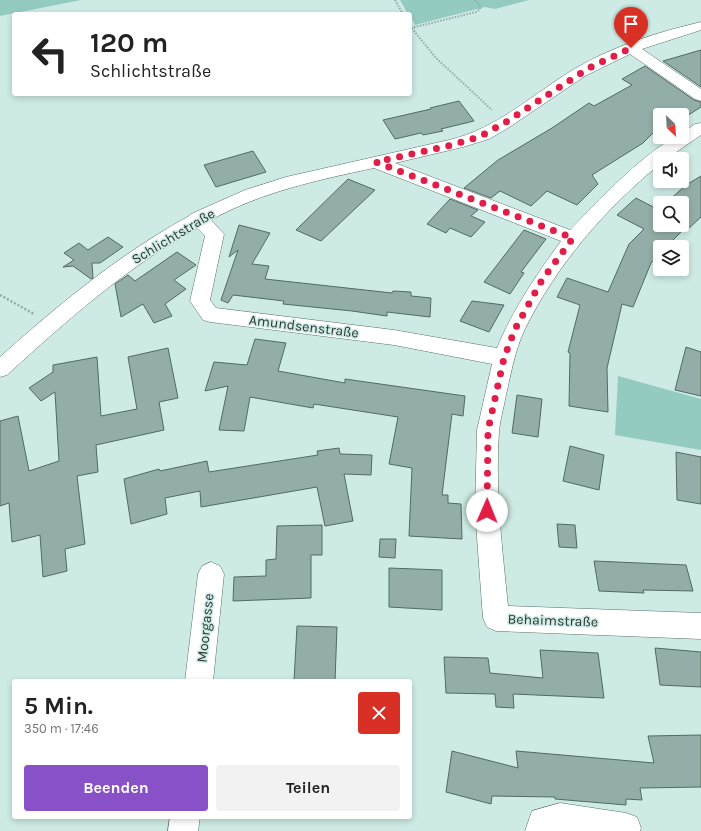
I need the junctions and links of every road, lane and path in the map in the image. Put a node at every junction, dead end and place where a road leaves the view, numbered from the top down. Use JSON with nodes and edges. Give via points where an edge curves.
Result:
{"nodes":[{"id":1,"x":395,"y":0,"type":"edge"},
{"id":2,"x":474,"y":0,"type":"edge"},
{"id":3,"x":402,"y":12,"type":"edge"},
{"id":4,"x":701,"y":26,"type":"edge"},
{"id":5,"x":412,"y":27,"type":"edge"},
{"id":6,"x":412,"y":28,"type":"edge"},
{"id":7,"x":631,"y":48,"type":"junction"},
{"id":8,"x":701,"y":96,"type":"edge"},
{"id":9,"x":506,"y":122,"type":"junction"},
{"id":10,"x":701,"y":128,"type":"edge"},
{"id":11,"x":376,"y":162,"type":"junction"},
{"id":12,"x":197,"y":218,"type":"junction"},
{"id":13,"x":573,"y":238,"type":"junction"},
{"id":14,"x":0,"y":295,"type":"edge"},
{"id":15,"x":50,"y":323,"type":"junction"},
{"id":16,"x":504,"y":358,"type":"junction"},
{"id":17,"x":0,"y":368,"type":"edge"},
{"id":18,"x":211,"y":574,"type":"dead end"},
{"id":19,"x":701,"y":626,"type":"edge"},
{"id":20,"x":199,"y":679,"type":"edge"},
{"id":21,"x":185,"y":819,"type":"edge"},
{"id":22,"x":626,"y":828,"type":"dead end"},
{"id":23,"x":183,"y":831,"type":"edge"},
{"id":24,"x":540,"y":831,"type":"edge"}],
"edges":[{"from":1,"to":3,"type":"path"},
{"from":2,"to":5,"type":"path","via":[[480,6],[476,12]]},
{"from":4,"to":7,"type":"street","name":"Schlichtstraße","via":[[675,32]]},
{"from":6,"to":9,"type":"path","via":[[436,58]]},
{"from":7,"to":8,"type":"street"},
{"from":7,"to":9,"type":"street","name":"Schlichtstraße","via":[[589,68]]},
{"from":9,"to":11,"type":"street","name":"Schlichtstraße","via":[[479,137]]},
{"from":10,"to":13,"type":"street","name":"Behaimstraße","via":[[665,151],[632,178]]},
{"from":11,"to":12,"type":"street","name":"Schlichtstraße","via":[[291,181]]},
{"from":11,"to":13,"type":"street"},
{"from":12,"to":15,"type":"street","name":"Schlichtstraße","via":[[126,264]]},
{"from":12,"to":16,"type":"street","name":"Amundsenstraße","via":[[215,234],[200,300],[210,315],[450,345]]},
{"from":13,"to":16,"type":"street","name":"Behaimstraße","via":[[542,280],[515,329]]},
{"from":14,"to":15,"type":"path"},
{"from":15,"to":17,"type":"street","name":"Schlichtstraße"},
{"from":16,"to":19,"type":"street","name":"Behaimstraße","via":[[488,430],[487,511],[496,618]]},
{"from":18,"to":20,"type":"street","name":"Moorgasse"},
{"from":21,"to":23,"type":"street"},
{"from":22,"to":24,"type":"street","via":[[560,818],[543,822]]}]}
